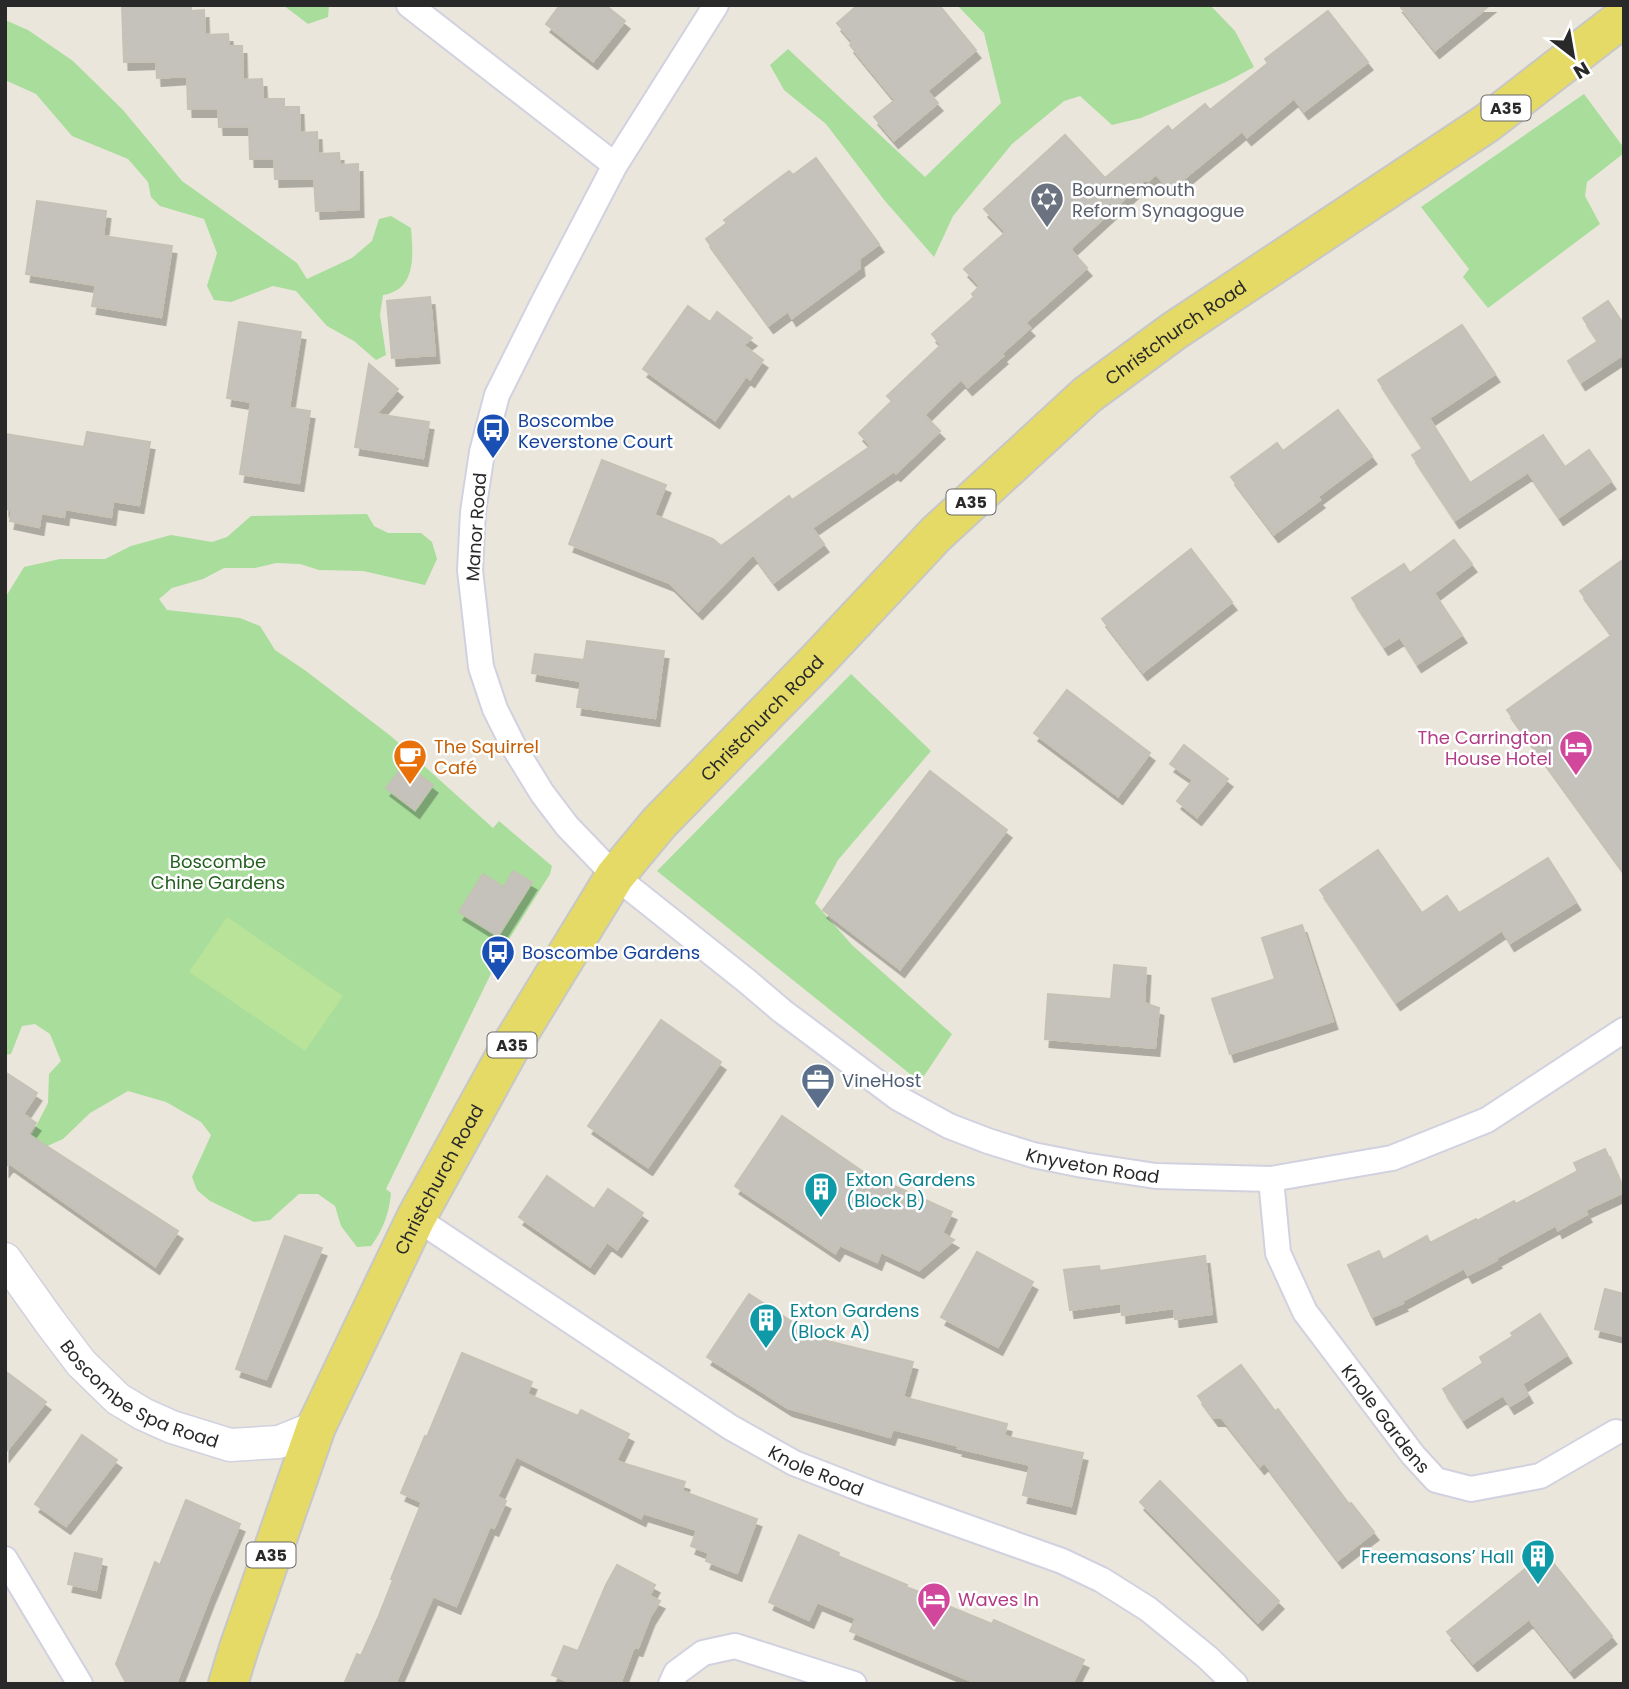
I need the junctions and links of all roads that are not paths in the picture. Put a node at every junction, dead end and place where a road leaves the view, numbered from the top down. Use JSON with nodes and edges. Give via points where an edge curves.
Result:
{"nodes":[{"id":1,"x":409,"y":5,"type":"edge"},
{"id":2,"x":716,"y":5,"type":"edge"},
{"id":3,"x":1624,"y":17,"type":"edge"},
{"id":4,"x":615,"y":165,"type":"junction"},
{"id":5,"x":615,"y":876,"type":"junction"},
{"id":6,"x":1624,"y":1030,"type":"edge"},
{"id":7,"x":1271,"y":1179,"type":"junction"},
{"id":8,"x":416,"y":1218,"type":"junction"},
{"id":9,"x":5,"y":1259,"type":"edge"},
{"id":10,"x":316,"y":1427,"type":"junction"},
{"id":11,"x":1616,"y":1432,"type":"dead end"},
{"id":12,"x":5,"y":1559,"type":"edge"},
{"id":13,"x":80,"y":1684,"type":"edge"},
{"id":14,"x":228,"y":1684,"type":"edge"},
{"id":15,"x":671,"y":1684,"type":"edge"},
{"id":16,"x":854,"y":1684,"type":"edge"},
{"id":17,"x":1235,"y":1684,"type":"edge"}],
"edges":[{"from":1,"to":4,"type":"street"},
{"from":2,"to":4,"type":"street","name":"Manor Road"},
{"from":3,"to":5,"type":"main road","name":"Christchurch Road","number":"A35","via":[[1487,123],[1184,324],[1087,395],[936,534],[659,823]]},
{"from":4,"to":5,"type":"street","name":"Manor Road","via":[[497,395],[482,452],[470,570],[481,667],[495,709],[542,793]]},
{"from":5,"to":7,"type":"street","name":"Knyveton Road","via":[[813,1035],[898,1098],[949,1126],[1033,1155],[1083,1166],[1156,1176]]},
{"from":5,"to":8,"type":"main road","name":"Christchurch Road","number":"A35","via":[[508,1051]]},
{"from":6,"to":7,"type":"street","name":"Knyveton Road","via":[[1487,1120],[1392,1158]]},
{"from":7,"to":11,"type":"street","name":"Knole Gardens","via":[[1278,1253],[1305,1312],[1436,1480],[1471,1489],[1540,1476]]},
{"from":8,"to":10,"type":"main road","name":"Christchurch Road","number":"A35"},
{"from":8,"to":17,"type":"street","name":"Knole Road","via":[[730,1427],[794,1463],[1062,1561],[1102,1580],[1148,1609]]},
{"from":9,"to":10,"type":"street","name":"Boscombe Spa Road","via":[[81,1363],[118,1399],[143,1414],[230,1444],[279,1442]]},
{"from":10,"to":14,"type":"main road","name":"Christchurch Road","number":"A35"},
{"from":12,"to":13,"type":"street"},
{"from":15,"to":16,"type":"street","via":[[676,1673],[704,1653],[735,1646]]}]}
